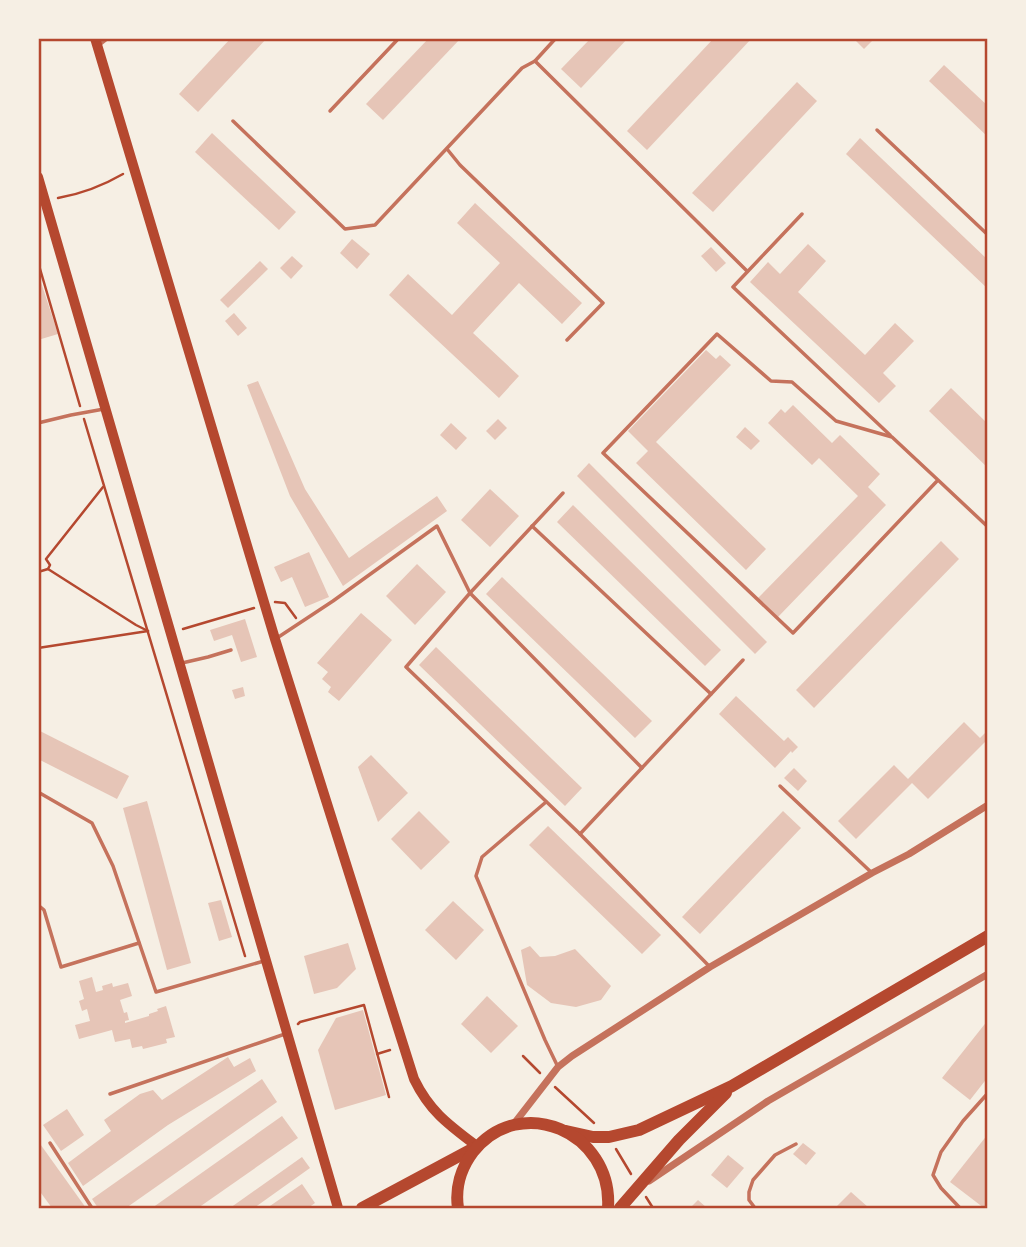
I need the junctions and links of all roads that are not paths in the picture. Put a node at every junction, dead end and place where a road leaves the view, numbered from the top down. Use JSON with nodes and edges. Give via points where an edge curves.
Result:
{"nodes":[{"id":1,"x":108,"y":38,"type":"edge"},
{"id":2,"x":399,"y":38,"type":"edge"},
{"id":3,"x":556,"y":38,"type":"edge"},
{"id":4,"x":96,"y":43,"type":"edge"},
{"id":5,"x":535,"y":61,"type":"junction"},
{"id":6,"x":330,"y":111,"type":"dead end"},
{"id":7,"x":233,"y":121,"type":"dead end"},
{"id":8,"x":877,"y":130,"type":"dead end"},
{"id":9,"x":447,"y":149,"type":"junction"},
{"id":10,"x":38,"y":177,"type":"edge"},
{"id":11,"x":46,"y":197,"type":"edge"},
{"id":12,"x":802,"y":214,"type":"dead end"},
{"id":13,"x":988,"y":235,"type":"edge"},
{"id":14,"x":748,"y":271,"type":"junction"},
{"id":15,"x":567,"y":340,"type":"dead end"},
{"id":16,"x":106,"y":409,"type":"junction"},
{"id":17,"x":38,"y":423,"type":"edge"},
{"id":18,"x":892,"y":437,"type":"junction"},
{"id":19,"x":938,"y":480,"type":"junction"},
{"id":20,"x":563,"y":493,"type":"dead end"},
{"id":21,"x":532,"y":526,"type":"junction"},
{"id":22,"x":988,"y":527,"type":"edge"},
{"id":23,"x":470,"y":593,"type":"junction"},
{"id":24,"x":275,"y":639,"type":"junction"},
{"id":25,"x":231,"y":650,"type":"dead end"},
{"id":26,"x":743,"y":660,"type":"dead end"},
{"id":27,"x":180,"y":664,"type":"junction"},
{"id":28,"x":711,"y":694,"type":"junction"},
{"id":29,"x":642,"y":768,"type":"junction"},
{"id":30,"x":780,"y":786,"type":"dead end"},
{"id":31,"x":38,"y":792,"type":"edge"},
{"id":32,"x":546,"y":802,"type":"junction"},
{"id":33,"x":988,"y":805,"type":"edge"},
{"id":34,"x":580,"y":834,"type":"junction"},
{"id":35,"x":872,"y":873,"type":"junction"},
{"id":36,"x":38,"y":905,"type":"edge"},
{"id":37,"x":988,"y":936,"type":"edge"},
{"id":38,"x":139,"y":943,"type":"junction"},
{"id":39,"x":266,"y":960,"type":"junction"},
{"id":40,"x":710,"y":967,"type":"junction"},
{"id":41,"x":988,"y":974,"type":"edge"},
{"id":42,"x":287,"y":1033,"type":"junction"},
{"id":43,"x":558,"y":1067,"type":"junction"},
{"id":44,"x":732,"y":1086,"type":"junction"},
{"id":45,"x":988,"y":1093,"type":"edge"},
{"id":46,"x":110,"y":1094,"type":"dead end"},
{"id":47,"x":513,"y":1126,"type":"junction"},
{"id":48,"x":566,"y":1131,"type":"junction"},
{"id":49,"x":50,"y":1143,"type":"dead end"},
{"id":50,"x":796,"y":1144,"type":"dead end"},
{"id":51,"x":478,"y":1147,"type":"junction"},
{"id":52,"x":639,"y":1188,"type":"junction"},
{"id":53,"x":92,"y":1209,"type":"edge"},
{"id":54,"x":338,"y":1209,"type":"edge"},
{"id":55,"x":362,"y":1209,"type":"edge"},
{"id":56,"x":458,"y":1209,"type":"edge"},
{"id":57,"x":608,"y":1209,"type":"edge"},
{"id":58,"x":620,"y":1209,"type":"edge"},
{"id":59,"x":755,"y":1209,"type":"edge"},
{"id":60,"x":960,"y":1209,"type":"edge"}],
"edges":[{"from":1,"to":4,"type":"lane"},
{"from":2,"to":6,"type":"lane"},
{"from":3,"to":5,"type":"lane"},
{"from":4,"to":24,"type":"main road"},
{"from":5,"to":9,"type":"lane","via":[[522,68]]},
{"from":5,"to":14,"type":"lane"},
{"from":7,"to":9,"type":"lane","via":[[345,229],[375,225]]},
{"from":8,"to":13,"type":"lane"},
{"from":9,"to":15,"type":"lane","via":[[603,303]]},
{"from":10,"to":11,"type":"main road"},
{"from":11,"to":16,"type":"main road"},
{"from":12,"to":14,"type":"lane"},
{"from":14,"to":18,"type":"lane","via":[[733,287]]},
{"from":16,"to":17,"type":"lane"},
{"from":16,"to":27,"type":"main road"},
{"from":18,"to":19,"type":"lane"},
{"from":18,"to":19,"type":"lane","via":[[836,421],[792,382],[771,381],[716,334],[604,453],[793,633]]},
{"from":19,"to":22,"type":"lane"},
{"from":20,"to":21,"type":"lane"},
{"from":21,"to":23,"type":"lane"},
{"from":21,"to":28,"type":"lane"},
{"from":23,"to":24,"type":"lane","via":[[437,526]]},
{"from":23,"to":29,"type":"lane"},
{"from":23,"to":32,"type":"lane","via":[[405,667]]},
{"from":24,"to":51,"type":"main road","via":[[414,1079],[429,1107]]},
{"from":25,"to":27,"type":"lane"},
{"from":26,"to":28,"type":"lane"},
{"from":27,"to":39,"type":"main road"},
{"from":28,"to":29,"type":"lane"},
{"from":29,"to":34,"type":"lane"},
{"from":30,"to":35,"type":"lane"},
{"from":31,"to":38,"type":"lane","via":[[92,824],[113,866]]},
{"from":32,"to":34,"type":"lane"},
{"from":32,"to":43,"type":"lane","via":[[482,857],[476,876]]},
{"from":33,"to":35,"type":"street"},
{"from":34,"to":40,"type":"lane"},
{"from":35,"to":40,"type":"street"},
{"from":36,"to":38,"type":"lane","via":[[44,910],[61,967]]},
{"from":37,"to":44,"type":"main road"},
{"from":38,"to":39,"type":"lane","via":[[156,992]]},
{"from":39,"to":42,"type":"main road"},
{"from":40,"to":43,"type":"street"},
{"from":41,"to":52,"type":"street","via":[[768,1101]]},
{"from":42,"to":46,"type":"lane"},
{"from":42,"to":54,"type":"main road"},
{"from":43,"to":47,"type":"street"},
{"from":44,"to":48,"type":"main road","via":[[621,1135]]},
{"from":44,"to":52,"type":"main road"},
{"from":45,"to":60,"type":"lane","via":[[941,1152],[933,1175]]},
{"from":47,"to":48,"type":"main road","via":[[531,1123]]},
{"from":47,"to":51,"type":"main road"},
{"from":48,"to":57,"type":"main road","via":[[586,1146],[600,1165]]},
{"from":49,"to":53,"type":"lane"},
{"from":50,"to":59,"type":"lane","via":[[775,1155],[753,1180],[749,1200]]},
{"from":51,"to":55,"type":"main road"},
{"from":51,"to":56,"type":"main road","via":[[461,1173]]},
{"from":52,"to":58,"type":"main road"}]}
